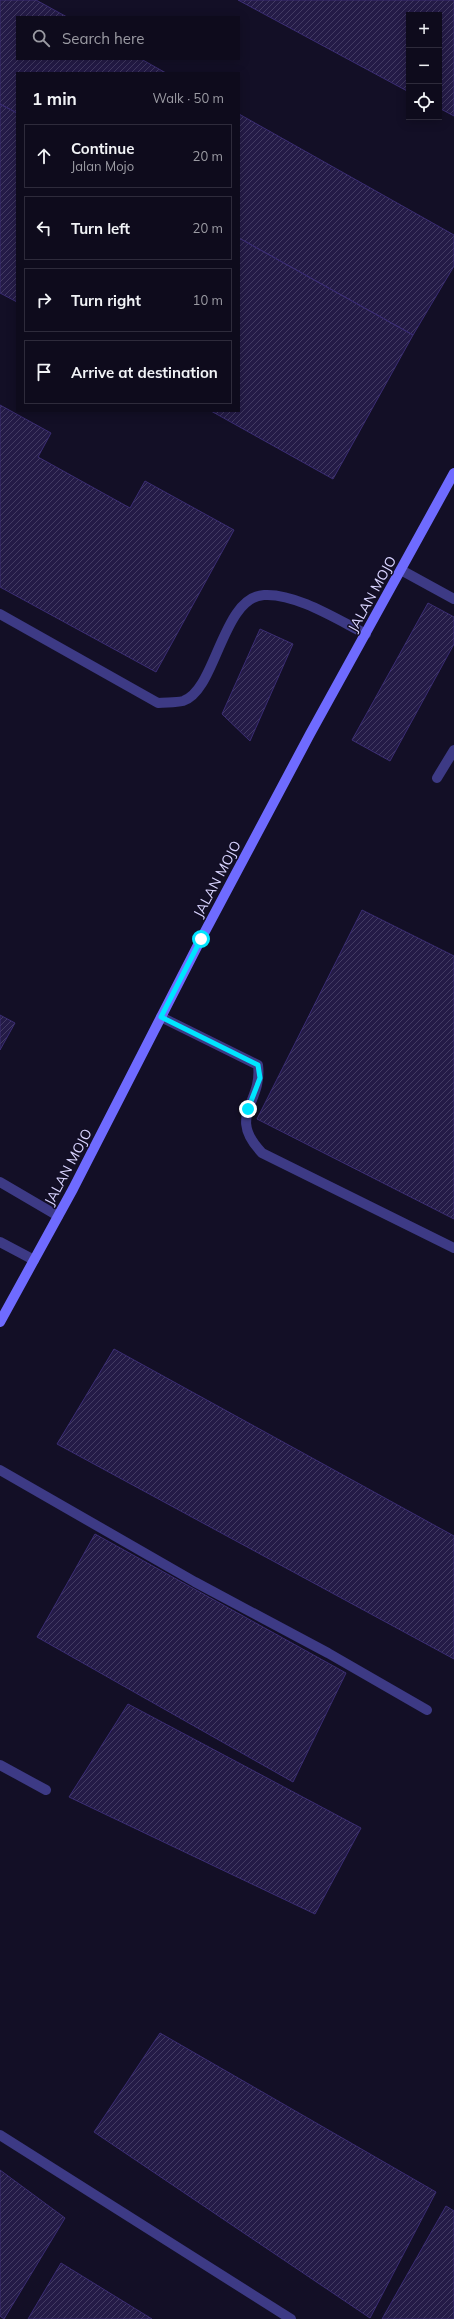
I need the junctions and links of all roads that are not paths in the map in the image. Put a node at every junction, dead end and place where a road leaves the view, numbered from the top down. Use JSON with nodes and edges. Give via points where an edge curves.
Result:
{"nodes":[{"id":1,"x":454,"y":473,"type":"edge"},
{"id":2,"x":401,"y":570,"type":"junction"},
{"id":3,"x":454,"y":599,"type":"edge"},
{"id":4,"x":0,"y":614,"type":"edge"},
{"id":5,"x":366,"y":634,"type":"junction"},
{"id":6,"x":454,"y":750,"type":"edge"},
{"id":7,"x":438,"y":778,"type":"dead end"},
{"id":8,"x":161,"y":1017,"type":"junction"},
{"id":9,"x":0,"y":1182,"type":"edge"},
{"id":10,"x":58,"y":1216,"type":"junction"},
{"id":11,"x":0,"y":1242,"type":"edge"},
{"id":12,"x":454,"y":1248,"type":"edge"},
{"id":13,"x":34,"y":1260,"type":"junction"},
{"id":14,"x":0,"y":1322,"type":"edge"},
{"id":15,"x":0,"y":1470,"type":"edge"},
{"id":16,"x":427,"y":1710,"type":"dead end"},
{"id":17,"x":0,"y":1765,"type":"edge"},
{"id":18,"x":46,"y":1790,"type":"dead end"},
{"id":19,"x":0,"y":2135,"type":"edge"},
{"id":20,"x":291,"y":2319,"type":"edge"}],
"edges":[{"from":1,"to":2,"type":"street","name":"JALAN MOJO"},
{"from":2,"to":3,"type":"street"},
{"from":2,"to":5,"type":"street","name":"JALAN MOJO"},
{"from":4,"to":5,"type":"street","via":[[158,703],[183,701],[197,691],[234,618],[248,600],[264,595],[285,597]]},
{"from":5,"to":8,"type":"street","name":"JALAN MOJO","via":[[310,734]]},
{"from":6,"to":7,"type":"street"},
{"from":8,"to":10,"type":"street","name":"JALAN MOJO"},
{"from":8,"to":12,"type":"street","via":[[258,1065],[260,1078],[248,1109],[245,1127],[252,1142],[262,1153]]},
{"from":9,"to":10,"type":"street"},
{"from":10,"to":13,"type":"street","name":"JALAN MOJO"},
{"from":11,"to":13,"type":"street"},
{"from":13,"to":14,"type":"street","name":"JALAN MOJO"},
{"from":15,"to":16,"type":"street","via":[[195,1582],[328,1653]]},
{"from":17,"to":18,"type":"street"},
{"from":19,"to":20,"type":"street"}]}
